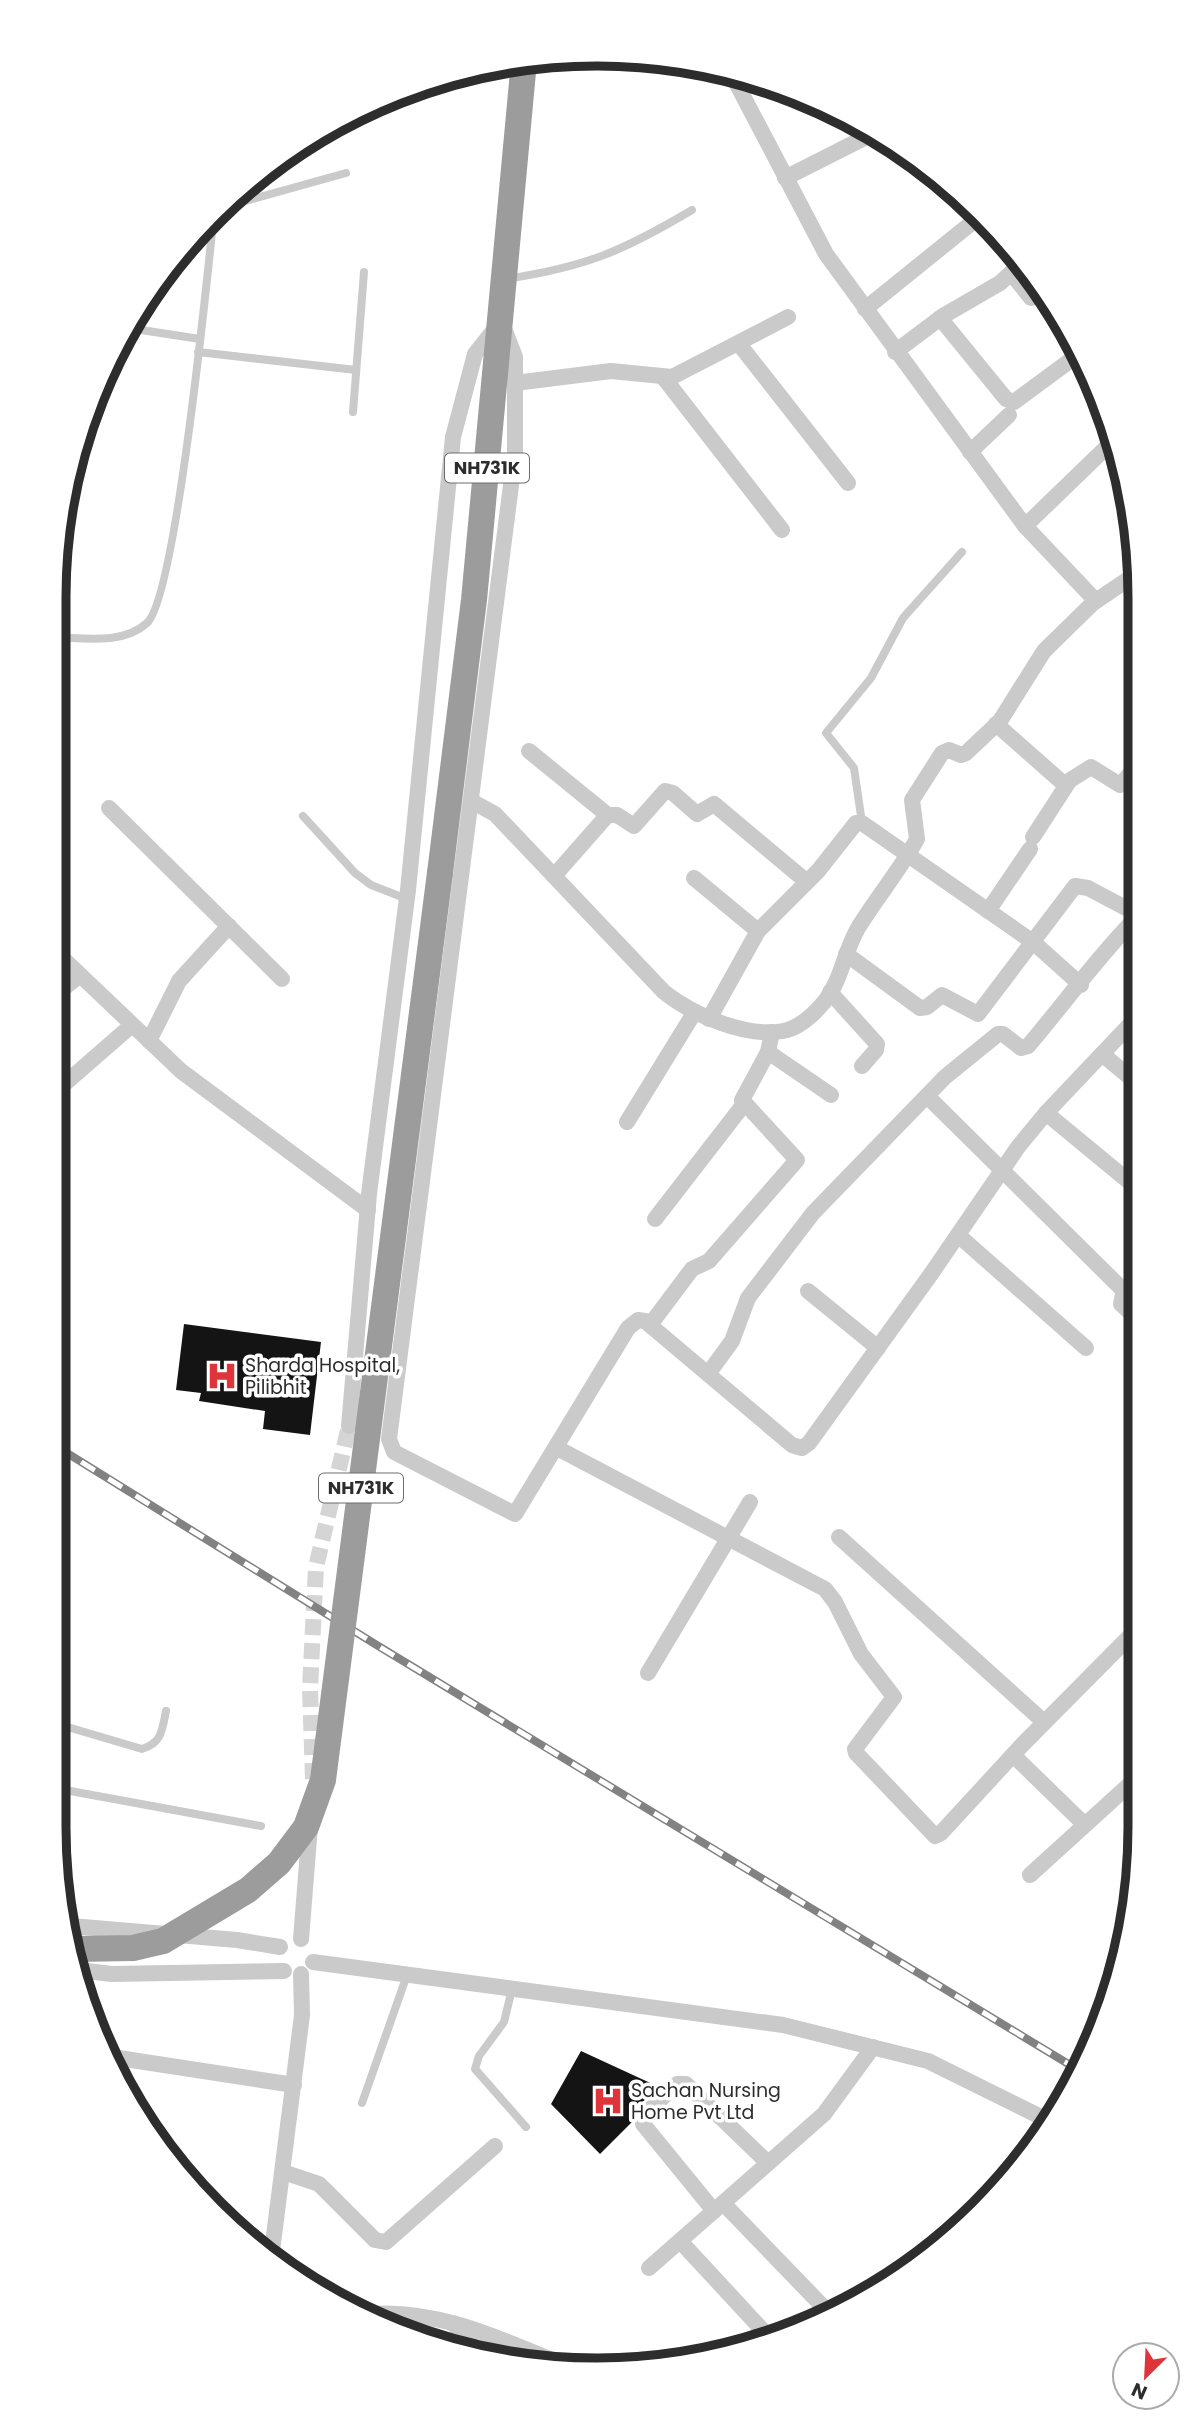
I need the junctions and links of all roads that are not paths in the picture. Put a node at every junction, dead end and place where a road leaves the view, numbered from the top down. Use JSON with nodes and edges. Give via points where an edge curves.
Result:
{"nodes":[{"id":1,"x":523,"y":72,"type":"edge"},
{"id":2,"x":739,"y":86,"type":"edge"},
{"id":3,"x":863,"y":138,"type":"edge"},
{"id":4,"x":346,"y":173,"type":"dead end"},
{"id":5,"x":785,"y":178,"type":"junction"},
{"id":6,"x":243,"y":202,"type":"edge"},
{"id":7,"x":692,"y":211,"type":"dead end"},
{"id":8,"x":973,"y":222,"type":"edge"},
{"id":9,"x":212,"y":233,"type":"edge"},
{"id":10,"x":1015,"y":269,"type":"edge"},
{"id":11,"x":364,"y":272,"type":"dead end"},
{"id":12,"x":1022,"y":278,"type":"edge"},
{"id":13,"x":505,"y":279,"type":"junction"},
{"id":14,"x":1035,"y":297,"type":"edge"},
{"id":15,"x":865,"y":309,"type":"junction"},
{"id":16,"x":789,"y":317,"type":"dead end"},
{"id":17,"x":940,"y":318,"type":"junction"},
{"id":18,"x":501,"y":321,"type":"junction"},
{"id":19,"x":139,"y":330,"type":"edge"},
{"id":20,"x":200,"y":340,"type":"junction"},
{"id":21,"x":739,"y":344,"type":"junction"},
{"id":22,"x":198,"y":352,"type":"junction"},
{"id":23,"x":895,"y":352,"type":"junction"},
{"id":24,"x":1072,"y":359,"type":"edge"},
{"id":25,"x":356,"y":370,"type":"junction"},
{"id":26,"x":664,"y":378,"type":"junction"},
{"id":27,"x":515,"y":383,"type":"junction"},
{"id":28,"x":353,"y":412,"type":"dead end"},
{"id":29,"x":1009,"y":415,"type":"dead end"},
{"id":30,"x":1106,"y":448,"type":"edge"},
{"id":31,"x":970,"y":452,"type":"junction"},
{"id":32,"x":848,"y":483,"type":"dead end"},
{"id":33,"x":1025,"y":526,"type":"junction"},
{"id":34,"x":782,"y":530,"type":"dead end"},
{"id":35,"x":962,"y":552,"type":"dead end"},
{"id":36,"x":1127,"y":580,"type":"edge"},
{"id":37,"x":1096,"y":601,"type":"junction"},
{"id":38,"x":66,"y":638,"type":"edge"},
{"id":39,"x":996,"y":724,"type":"junction"},
{"id":40,"x":529,"y":751,"type":"dead end"},
{"id":41,"x":1128,"y":776,"type":"edge"},
{"id":42,"x":1068,"y":783,"type":"junction"},
{"id":43,"x":473,"y":802,"type":"junction"},
{"id":44,"x":109,"y":808,"type":"dead end"},
{"id":45,"x":303,"y":816,"type":"dead end"},
{"id":46,"x":604,"y":816,"type":"junction"},
{"id":47,"x":862,"y":822,"type":"junction"},
{"id":48,"x":907,"y":855,"type":"junction"},
{"id":49,"x":554,"y":876,"type":"junction"},
{"id":50,"x":694,"y":878,"type":"dead end"},
{"id":51,"x":807,"y":882,"type":"junction"},
{"id":52,"x":407,"y":899,"type":"junction"},
{"id":53,"x":1128,"y":910,"type":"edge"},
{"id":54,"x":988,"y":911,"type":"junction"},
{"id":55,"x":229,"y":926,"type":"junction"},
{"id":56,"x":1128,"y":926,"type":"edge"},
{"id":57,"x":758,"y":931,"type":"junction"},
{"id":58,"x":1033,"y":942,"type":"junction"},
{"id":59,"x":846,"y":954,"type":"junction"},
{"id":60,"x":66,"y":962,"type":"edge"},
{"id":61,"x":80,"y":975,"type":"junction"},
{"id":62,"x":282,"y":979,"type":"dead end"},
{"id":63,"x":1081,"y":985,"type":"junction"},
{"id":64,"x":66,"y":986,"type":"edge"},
{"id":65,"x":830,"y":992,"type":"junction"},
{"id":66,"x":701,"y":1016,"type":"junction"},
{"id":67,"x":132,"y":1025,"type":"junction"},
{"id":68,"x":1128,"y":1027,"type":"edge"},
{"id":69,"x":772,"y":1032,"type":"junction"},
{"id":70,"x":149,"y":1041,"type":"junction"},
{"id":71,"x":768,"y":1052,"type":"junction"},
{"id":72,"x":1102,"y":1054,"type":"junction"},
{"id":73,"x":862,"y":1066,"type":"dead end"},
{"id":74,"x":1128,"y":1076,"type":"edge"},
{"id":75,"x":66,"y":1083,"type":"edge"},
{"id":76,"x":831,"y":1095,"type":"dead end"},
{"id":77,"x":927,"y":1096,"type":"junction"},
{"id":78,"x":744,"y":1104,"type":"junction"},
{"id":79,"x":1046,"y":1113,"type":"junction"},
{"id":80,"x":627,"y":1122,"type":"dead end"},
{"id":81,"x":1002,"y":1171,"type":"junction"},
{"id":82,"x":1128,"y":1181,"type":"edge"},
{"id":83,"x":368,"y":1210,"type":"junction"},
{"id":84,"x":655,"y":1219,"type":"dead end"},
{"id":85,"x":958,"y":1235,"type":"junction"},
{"id":86,"x":1128,"y":1289,"type":"edge"},
{"id":87,"x":808,"y":1290,"type":"dead end"},
{"id":88,"x":1124,"y":1290,"type":"junction"},
{"id":89,"x":1128,"y":1311,"type":"edge"},
{"id":90,"x":650,"y":1325,"type":"junction"},
{"id":91,"x":878,"y":1348,"type":"junction"},
{"id":92,"x":1086,"y":1348,"type":"dead end"},
{"id":93,"x":708,"y":1374,"type":"junction"},
{"id":94,"x":349,"y":1426,"type":"tunnel mouth"},
{"id":95,"x":557,"y":1448,"type":"junction"},
{"id":96,"x":750,"y":1502,"type":"dead end"},
{"id":97,"x":839,"y":1537,"type":"dead end"},
{"id":98,"x":727,"y":1540,"type":"junction"},
{"id":99,"x":1128,"y":1638,"type":"edge"},
{"id":100,"x":648,"y":1673,"type":"dead end"},
{"id":101,"x":166,"y":1711,"type":"dead end"},
{"id":102,"x":1044,"y":1722,"type":"junction"},
{"id":103,"x":66,"y":1727,"type":"edge"},
{"id":104,"x":1013,"y":1755,"type":"junction"},
{"id":105,"x":313,"y":1780,"type":"tunnel mouth"},
{"id":106,"x":1128,"y":1785,"type":"edge"},
{"id":107,"x":66,"y":1790,"type":"edge"},
{"id":108,"x":1084,"y":1824,"type":"junction"},
{"id":109,"x":261,"y":1826,"type":"dead end"},
{"id":110,"x":1030,"y":1875,"type":"dead end"},
{"id":111,"x":76,"y":1926,"type":"edge"},
{"id":112,"x":301,"y":1939,"type":"junction"},
{"id":113,"x":280,"y":1947,"type":"junction"},
{"id":114,"x":81,"y":1949,"type":"edge"},
{"id":115,"x":307,"y":1968,"type":"junction"},
{"id":116,"x":87,"y":1971,"type":"edge"},
{"id":117,"x":284,"y":1971,"type":"junction"},
{"id":118,"x":407,"y":1975,"type":"junction"},
{"id":119,"x":512,"y":1989,"type":"junction"},
{"id":120,"x":873,"y":2047,"type":"junction"},
{"id":121,"x":119,"y":2058,"type":"edge"},
{"id":122,"x":294,"y":2085,"type":"junction"},
{"id":123,"x":362,"y":2103,"type":"dead end"},
{"id":124,"x":1042,"y":2118,"type":"edge"},
{"id":125,"x":526,"y":2127,"type":"dead end"},
{"id":126,"x":495,"y":2146,"type":"dead end"},
{"id":127,"x":768,"y":2163,"type":"junction"},
{"id":128,"x":283,"y":2172,"type":"junction"},
{"id":129,"x":719,"y":2207,"type":"junction"},
{"id":130,"x":680,"y":2241,"type":"junction"},
{"id":131,"x":273,"y":2248,"type":"edge"},
{"id":132,"x":649,"y":2269,"type":"dead end"},
{"id":133,"x":824,"y":2308,"type":"edge"},
{"id":134,"x":383,"y":2313,"type":"edge"},
{"id":135,"x":451,"y":2321,"type":"junction"},
{"id":136,"x":764,"y":2331,"type":"edge"},
{"id":137,"x":469,"y":2342,"type":"edge"},
{"id":138,"x":541,"y":2355,"type":"edge"}],
"edges":[{"from":1,"to":13,"type":"highway","number":"NH731K"},
{"from":2,"to":5,"type":"street"},
{"from":3,"to":5,"type":"street"},
{"from":4,"to":6,"type":"lane"},
{"from":5,"to":15,"type":"street","via":[[815,235]]},
{"from":7,"to":13,"type":"lane","via":[[635,244],[592,262]]},
{"from":8,"to":15,"type":"street"},
{"from":9,"to":20,"type":"lane"},
{"from":10,"to":17,"type":"street"},
{"from":11,"to":25,"type":"lane"},
{"from":12,"to":14,"type":"street","via":[[1031,298]]},
{"from":13,"to":18,"type":"highway","number":"NH731K"},
{"from":15,"to":23,"type":"street"},
{"from":16,"to":21,"type":"street"},
{"from":17,"to":23,"type":"street"},
{"from":17,"to":24,"type":"street","via":[[1006,399],[1014,402]]},
{"from":18,"to":27,"type":"street","via":[[515,357]]},
{"from":18,"to":52,"type":"street","via":[[475,354],[453,437]]},
{"from":18,"to":114,"type":"highway","number":"NH731K","bridge":true,"via":[[474,600],[323,1780],[306,1827],[279,1863],[248,1889],[163,1941],[133,1948]]},
{"from":19,"to":20,"type":"lane"},
{"from":20,"to":22,"type":"lane"},
{"from":21,"to":26,"type":"street"},
{"from":21,"to":32,"type":"street"},
{"from":22,"to":25,"type":"lane"},
{"from":22,"to":38,"type":"lane","via":[[161,596],[149,622],[128,634],[108,639]]},
{"from":23,"to":31,"type":"street"},
{"from":25,"to":28,"type":"lane"},
{"from":26,"to":27,"type":"street","via":[[611,371]]},
{"from":26,"to":34,"type":"street"},
{"from":27,"to":43,"type":"street","via":[[515,454]]},
{"from":29,"to":31,"type":"street"},
{"from":30,"to":33,"type":"street"},
{"from":31,"to":33,"type":"street"},
{"from":33,"to":37,"type":"street"},
{"from":35,"to":47,"type":"lane","via":[[903,618],[872,678],[826,733],[854,768]]},
{"from":36,"to":37,"type":"street"},
{"from":37,"to":39,"type":"street","via":[[1044,651]]},
{"from":39,"to":42,"type":"street","via":[[1061,783]]},
{"from":39,"to":48,"type":"street","via":[[966,753],[942,753],[912,800],[919,833]]},
{"from":40,"to":46,"type":"street"},
{"from":41,"to":42,"type":"street","via":[[1120,785],[1091,767]]},
{"from":42,"to":54,"type":"street"},
{"from":43,"to":49,"type":"street","via":[[495,814]]},
{"from":43,"to":95,"type":"street","via":[[389,1439],[394,1452],[511,1514],[519,1510]]},
{"from":44,"to":55,"type":"street"},
{"from":45,"to":52,"type":"lane","via":[[355,873],[371,885]]},
{"from":46,"to":49,"type":"street","via":[[603,823]]},
{"from":46,"to":51,"type":"street","via":[[617,815],[634,826],[665,791],[698,814],[714,804]]},
{"from":47,"to":48,"type":"street"},
{"from":47,"to":51,"type":"street","via":[[852,825]]},
{"from":48,"to":54,"type":"street"},
{"from":48,"to":59,"type":"street"},
{"from":49,"to":66,"type":"street","via":[[664,992]]},
{"from":50,"to":57,"type":"street"},
{"from":51,"to":57,"type":"street"},
{"from":52,"to":83,"type":"street"},
{"from":53,"to":58,"type":"street","via":[[1088,888],[1075,886]]},
{"from":54,"to":58,"type":"street"},
{"from":55,"to":62,"type":"street"},
{"from":55,"to":70,"type":"street","via":[[179,981]]},
{"from":56,"to":63,"type":"street","via":[[1101,954]]},
{"from":57,"to":66,"type":"street"},
{"from":58,"to":59,"type":"street","via":[[978,1014],[942,995],[920,1008]]},
{"from":58,"to":63,"type":"street"},
{"from":59,"to":65,"type":"street"},
{"from":60,"to":61,"type":"street"},
{"from":61,"to":64,"type":"street"},
{"from":61,"to":67,"type":"street"},
{"from":63,"to":77,"type":"street","via":[[1028,1046],[1021,1048],[998,1034]]},
{"from":65,"to":69,"type":"street","via":[[799,1025]]},
{"from":65,"to":73,"type":"street","via":[[877,1044]]},
{"from":66,"to":69,"type":"street"},
{"from":66,"to":80,"type":"street"},
{"from":67,"to":70,"type":"street"},
{"from":67,"to":75,"type":"street"},
{"from":68,"to":72,"type":"street"},
{"from":69,"to":71,"type":"street"},
{"from":70,"to":83,"type":"street","via":[[198,1085]]},
{"from":71,"to":76,"type":"street"},
{"from":71,"to":78,"type":"street","via":[[743,1095]]},
{"from":72,"to":74,"type":"street"},
{"from":72,"to":79,"type":"street"},
{"from":77,"to":81,"type":"street"},
{"from":77,"to":93,"type":"street","via":[[813,1213],[748,1298],[732,1341]]},
{"from":78,"to":84,"type":"street"},
{"from":78,"to":90,"type":"street","via":[[796,1157],[796,1165],[709,1261],[692,1269]]},
{"from":79,"to":81,"type":"street"},
{"from":79,"to":82,"type":"street"},
{"from":81,"to":85,"type":"street"},
{"from":81,"to":88,"type":"street"},
{"from":83,"to":94,"type":"street"},
{"from":85,"to":91,"type":"street"},
{"from":85,"to":92,"type":"street"},
{"from":86,"to":88,"type":"street"},
{"from":87,"to":91,"type":"street"},
{"from":88,"to":89,"type":"street","via":[[1121,1304]]},
{"from":90,"to":93,"type":"street"},
{"from":90,"to":95,"type":"street","via":[[633,1322]]},
{"from":91,"to":93,"type":"street","via":[[802,1448],[792,1445]]},
{"from":95,"to":98,"type":"street"},
{"from":96,"to":98,"type":"street"},
{"from":97,"to":102,"type":"street"},
{"from":98,"to":100,"type":"street"},
{"from":98,"to":104,"type":"street","via":[[831,1594],[861,1654],[894,1697],[856,1753],[931,1834],[942,1833]]},
{"from":99,"to":102,"type":"street"},
{"from":101,"to":103,"type":"lane","via":[[161,1738],[142,1749]]},
{"from":102,"to":104,"type":"street"},
{"from":104,"to":108,"type":"street"},
{"from":105,"to":112,"type":"street"},
{"from":106,"to":108,"type":"street"},
{"from":107,"to":109,"type":"lane"},
{"from":108,"to":110,"type":"street"},
{"from":111,"to":113,"type":"street"},
{"from":112,"to":113,"type":"street"},
{"from":112,"to":115,"type":"street","via":[[310,1946]]},
{"from":113,"to":117,"type":"street","via":[[277,1960]]},
{"from":115,"to":117,"type":"street"},
{"from":115,"to":118,"type":"street"},
{"from":115,"to":122,"type":"street"},
{"from":116,"to":117,"type":"street"},
{"from":118,"to":119,"type":"street"},
{"from":118,"to":123,"type":"lane"},
{"from":119,"to":120,"type":"street","via":[[783,2025]]},
{"from":119,"to":125,"type":"lane","via":[[503,2022],[475,2069]]},
{"from":120,"to":124,"type":"street","via":[[929,2061]]},
{"from":120,"to":127,"type":"street","via":[[824,2114]]},
{"from":121,"to":122,"type":"street"},
{"from":122,"to":128,"type":"street"},
{"from":126,"to":128,"type":"street","via":[[386,2242],[375,2240],[319,2184]]},
{"from":127,"to":129,"type":"street"},
{"from":127,"to":129,"type":"street","via":[[686,2084],[677,2084],[644,2115],[643,2124]]},
{"from":128,"to":131,"type":"street"},
{"from":129,"to":130,"type":"street"},
{"from":129,"to":133,"type":"street"},
{"from":130,"to":132,"type":"street"},
{"from":130,"to":136,"type":"street"},
{"from":134,"to":135,"type":"street"},
{"from":135,"to":137,"type":"street"},
{"from":135,"to":138,"type":"street"}]}
